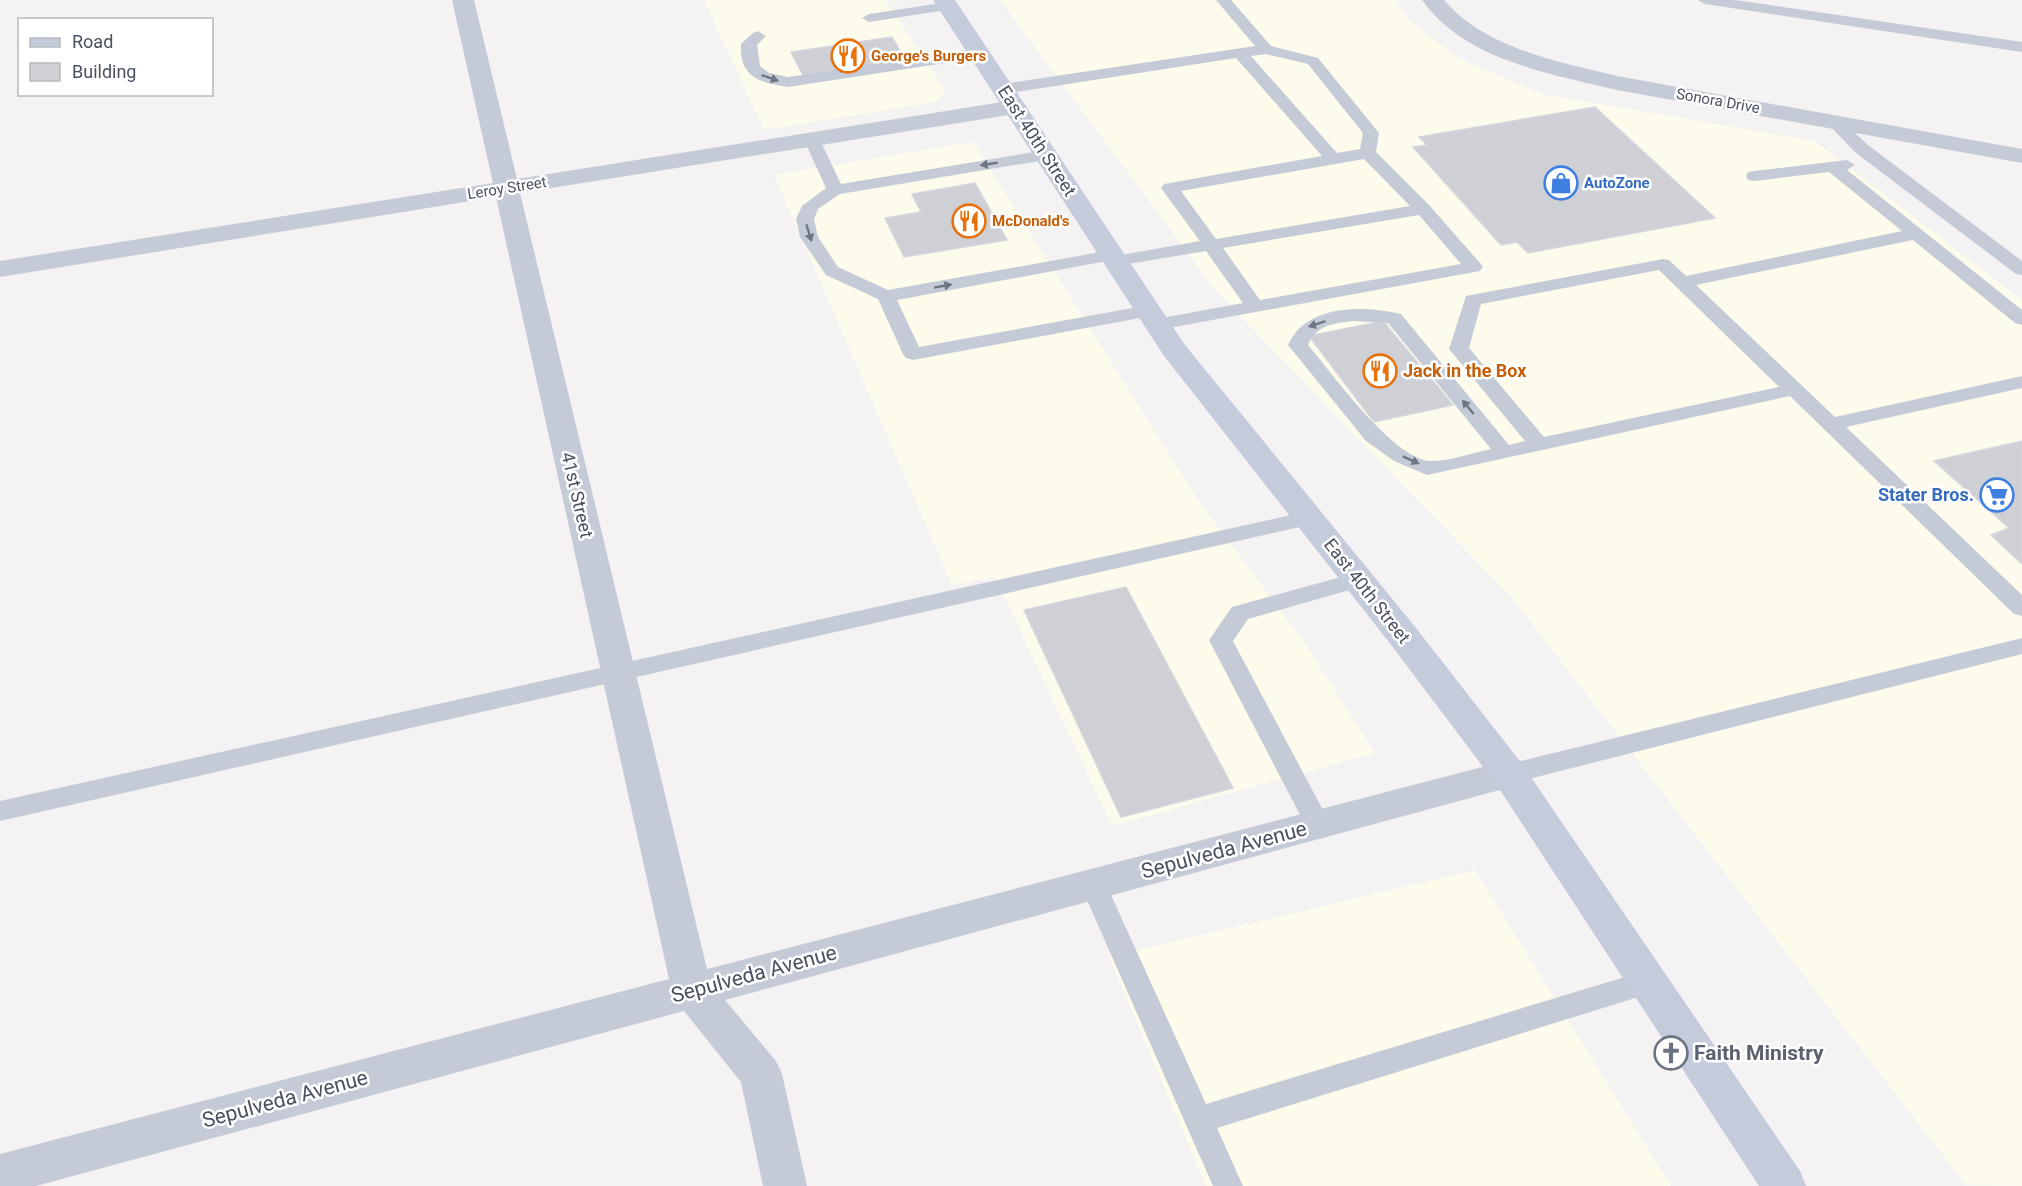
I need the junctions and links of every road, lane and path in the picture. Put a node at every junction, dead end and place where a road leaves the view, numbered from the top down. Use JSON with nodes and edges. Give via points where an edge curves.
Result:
{"nodes":[{"id":1,"x":463,"y":0,"type":"edge"},
{"id":2,"x":1223,"y":0,"type":"edge"},
{"id":3,"x":1433,"y":0,"type":"edge"},
{"id":4,"x":1705,"y":0,"type":"edge"},
{"id":5,"x":946,"y":3,"type":"edge"},
{"id":6,"x":869,"y":18,"type":"dead end"},
{"id":7,"x":758,"y":36,"type":"dead end"},
{"id":8,"x":2022,"y":47,"type":"edge"},
{"id":9,"x":1266,"y":49,"type":"junction"},
{"id":10,"x":978,"y":53,"type":"junction"},
{"id":11,"x":1240,"y":53,"type":"junction"},
{"id":12,"x":1009,"y":98,"type":"junction"},
{"id":13,"x":1834,"y":122,"type":"junction"},
{"id":14,"x":812,"y":140,"type":"junction"},
{"id":15,"x":1368,"y":153,"type":"junction"},
{"id":16,"x":1046,"y":155,"type":"junction"},
{"id":17,"x":2022,"y":156,"type":"edge"},
{"id":18,"x":1333,"y":159,"type":"junction"},
{"id":19,"x":1878,"y":161,"type":"junction"},
{"id":20,"x":1833,"y":167,"type":"junction"},
{"id":21,"x":1754,"y":176,"type":"dead end"},
{"id":22,"x":505,"y":189,"type":"junction"},
{"id":23,"x":836,"y":190,"type":"junction"},
{"id":24,"x":1423,"y":209,"type":"junction"},
{"id":25,"x":1916,"y":234,"type":"junction"},
{"id":26,"x":1211,"y":245,"type":"junction"},
{"id":27,"x":1114,"y":258,"type":"junction"},
{"id":28,"x":1474,"y":267,"type":"junction"},
{"id":29,"x":0,"y":269,"type":"edge"},
{"id":30,"x":2022,"y":270,"type":"edge"},
{"id":31,"x":1683,"y":282,"type":"junction"},
{"id":32,"x":1502,"y":294,"type":"junction"},
{"id":33,"x":886,"y":296,"type":"junction"},
{"id":34,"x":1255,"y":306,"type":"junction"},
{"id":35,"x":1153,"y":318,"type":"junction"},
{"id":36,"x":2022,"y":319,"type":"edge"},
{"id":37,"x":2022,"y":382,"type":"edge"},
{"id":38,"x":1796,"y":389,"type":"junction"},
{"id":39,"x":1832,"y":424,"type":"junction"},
{"id":40,"x":1539,"y":445,"type":"junction"},
{"id":41,"x":1505,"y":453,"type":"junction"},
{"id":42,"x":1310,"y":518,"type":"junction"},
{"id":43,"x":1359,"y":580,"type":"junction"},
{"id":44,"x":2022,"y":608,"type":"edge"},
{"id":45,"x":2022,"y":646,"type":"edge"},
{"id":46,"x":618,"y":673,"type":"junction"},
{"id":47,"x":1509,"y":774,"type":"junction"},
{"id":48,"x":0,"y":811,"type":"edge"},
{"id":49,"x":1318,"y":825,"type":"junction"},
{"id":50,"x":1093,"y":884,"type":"junction"},
{"id":51,"x":1648,"y":982,"type":"junction"},
{"id":52,"x":692,"y":990,"type":"junction"},
{"id":53,"x":1199,"y":1120,"type":"junction"},
{"id":54,"x":0,"y":1175,"type":"edge"},
{"id":55,"x":785,"y":1186,"type":"edge"},
{"id":56,"x":1228,"y":1186,"type":"edge"},
{"id":57,"x":1784,"y":1186,"type":"edge"}],
"edges":[{"from":1,"to":22,"type":"street","name":"41st Street"},
{"from":2,"to":9,"type":"lane"},
{"from":3,"to":13,"type":"street","name":"Sonora Drive","via":[[1460,26],[1521,58],[1617,83]]},
{"from":4,"to":8,"type":"lane"},
{"from":5,"to":6,"type":"lane"},
{"from":5,"to":10,"type":"main road","name":"East 40th Street"},
{"from":7,"to":10,"type":"lane","one_way":true,"via":[[749,44],[748,63],[775,81]]},
{"from":9,"to":11,"type":"lane"},
{"from":9,"to":15,"type":"lane","via":[[1313,61],[1371,133]]},
{"from":10,"to":12,"type":"main road","name":"East 40th Street"},
{"from":11,"to":12,"type":"lane"},
{"from":11,"to":18,"type":"lane"},
{"from":12,"to":14,"type":"street","name":"Leroy Street"},
{"from":12,"to":16,"type":"main road","name":"East 40th Street"},
{"from":13,"to":17,"type":"street","name":"Sonora Drive"},
{"from":13,"to":19,"type":"lane"},
{"from":14,"to":22,"type":"street","name":"Leroy Street"},
{"from":14,"to":23,"type":"lane"},
{"from":15,"to":18,"type":"lane"},
{"from":15,"to":24,"type":"lane"},
{"from":16,"to":23,"type":"lane","one_way":true},
{"from":16,"to":27,"type":"main road","name":"East 40th Street"},
{"from":18,"to":26,"type":"lane","via":[[1170,188]]},
{"from":19,"to":20,"type":"lane"},
{"from":19,"to":30,"type":"lane"},
{"from":20,"to":21,"type":"lane"},
{"from":20,"to":25,"type":"lane"},
{"from":22,"to":29,"type":"street","name":"Leroy Street"},
{"from":22,"to":46,"type":"street","name":"41st Street"},
{"from":23,"to":33,"type":"lane","one_way":true,"via":[[811,206],[805,219],[809,237],[832,271]]},
{"from":24,"to":26,"type":"lane"},
{"from":24,"to":28,"type":"lane"},
{"from":25,"to":31,"type":"lane"},
{"from":25,"to":36,"type":"lane"},
{"from":26,"to":27,"type":"lane"},
{"from":26,"to":34,"type":"lane"},
{"from":33,"to":27,"type":"lane","one_way":true},
{"from":27,"to":35,"type":"main road","name":"East 40th Street"},
{"from":28,"to":32,"type":"lane"},
{"from":28,"to":34,"type":"lane"},
{"from":31,"to":32,"type":"lane","via":[[1663,264]]},
{"from":31,"to":38,"type":"lane"},
{"from":32,"to":40,"type":"lane","via":[[1473,300],[1459,349]]},
{"from":33,"to":35,"type":"lane","via":[[913,354]]},
{"from":34,"to":35,"type":"lane"},
{"from":35,"to":42,"type":"main road","name":"East 40th Street","via":[[1237,430]]},
{"from":37,"to":39,"type":"lane"},
{"from":38,"to":39,"type":"lane"},
{"from":38,"to":40,"type":"lane"},
{"from":39,"to":44,"type":"lane"},
{"from":40,"to":41,"type":"lane"},
{"from":41,"to":41,"type":"lane","one_way":true,"via":[[1395,318],[1362,313],[1309,325],[1300,334],[1298,345],[1373,436],[1401,456],[1427,468]]},
{"from":42,"to":43,"type":"main road","name":"East 40th Street"},
{"from":42,"to":46,"type":"lane"},
{"from":43,"to":47,"type":"main road","name":"East 40th Street"},
{"from":43,"to":49,"type":"lane","via":[[1240,613],[1221,640]]},
{"from":45,"to":47,"type":"lane"},
{"from":46,"to":48,"type":"lane"},
{"from":46,"to":52,"type":"street","name":"41st Street"},
{"from":47,"to":49,"type":"street","name":"Sepulveda Avenue"},
{"from":47,"to":51,"type":"main road","name":"East 40th Street"},
{"from":49,"to":50,"type":"street","name":"Sepulveda Avenue"},
{"from":50,"to":52,"type":"street","name":"Sepulveda Avenue"},
{"from":50,"to":53,"type":"lane"},
{"from":51,"to":53,"type":"lane"},
{"from":51,"to":57,"type":"main road","name":"East 40th Street"},
{"from":52,"to":54,"type":"street","name":"Sepulveda Avenue"},
{"from":52,"to":55,"type":"street","via":[[761,1074]]},
{"from":53,"to":56,"type":"lane"}]}
